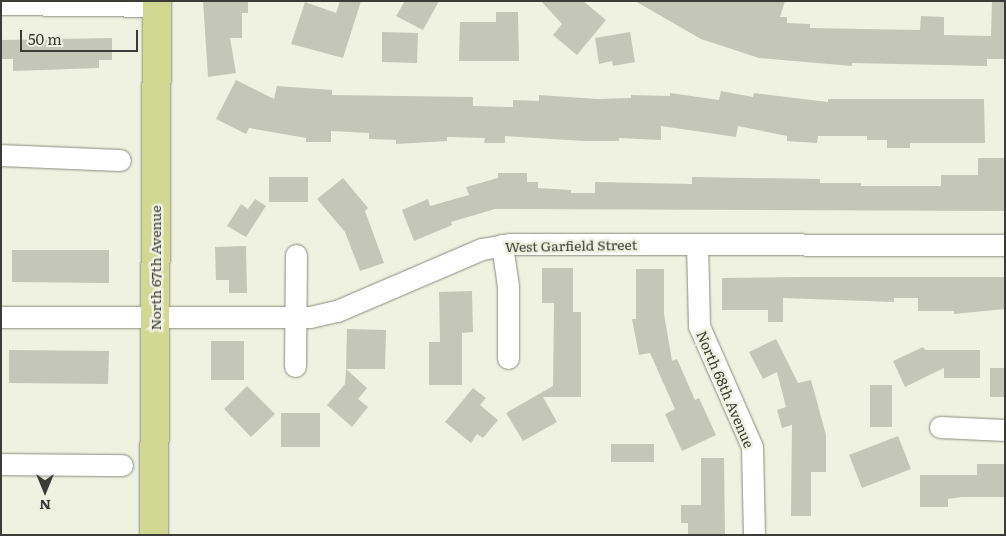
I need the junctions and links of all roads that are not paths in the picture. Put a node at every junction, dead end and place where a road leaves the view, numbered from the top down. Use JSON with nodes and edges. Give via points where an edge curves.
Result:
{"nodes":[{"id":1,"x":157,"y":3,"type":"edge"},
{"id":2,"x":1,"y":4,"type":"edge"},
{"id":3,"x":1,"y":155,"type":"edge"},
{"id":4,"x":120,"y":160,"type":"dead end"},
{"id":5,"x":697,"y":244,"type":"junction"},
{"id":6,"x":502,"y":245,"type":"junction"},
{"id":7,"x":1005,"y":245,"type":"edge"},
{"id":8,"x":296,"y":255,"type":"dead end"},
{"id":9,"x":1,"y":317,"type":"edge"},
{"id":10,"x":155,"y":318,"type":"junction"},
{"id":11,"x":296,"y":318,"type":"junction"},
{"id":12,"x":508,"y":358,"type":"dead end"},
{"id":13,"x":295,"y":366,"type":"dead end"},
{"id":14,"x":940,"y":427,"type":"dead end"},
{"id":15,"x":1005,"y":430,"type":"edge"},
{"id":16,"x":1,"y":464,"type":"edge"},
{"id":17,"x":122,"y":465,"type":"dead end"},
{"id":18,"x":154,"y":535,"type":"edge"},
{"id":19,"x":754,"y":535,"type":"edge"}],
"edges":[{"from":1,"to":2,"type":"street"},
{"from":1,"to":10,"type":"main road","name":"North 67th Avenue"},
{"from":3,"to":4,"type":"street"},
{"from":5,"to":6,"type":"street","name":"West Garfield Street"},
{"from":5,"to":7,"type":"street","name":"West Garfield Street"},
{"from":5,"to":19,"type":"street","name":"North 68th Avenue","via":[[699,326],[752,446]]},
{"from":6,"to":11,"type":"street","name":"West Garfield Street","via":[[469,254],[337,312]]},
{"from":6,"to":12,"type":"street","via":[[508,286]]},
{"from":8,"to":11,"type":"street"},
{"from":9,"to":10,"type":"street","name":"West Garfield Street"},
{"from":10,"to":11,"type":"street","name":"West Garfield Street"},
{"from":10,"to":18,"type":"main road","name":"North 67th Avenue"},
{"from":11,"to":13,"type":"street"},
{"from":14,"to":15,"type":"street"},
{"from":16,"to":17,"type":"street"}]}
